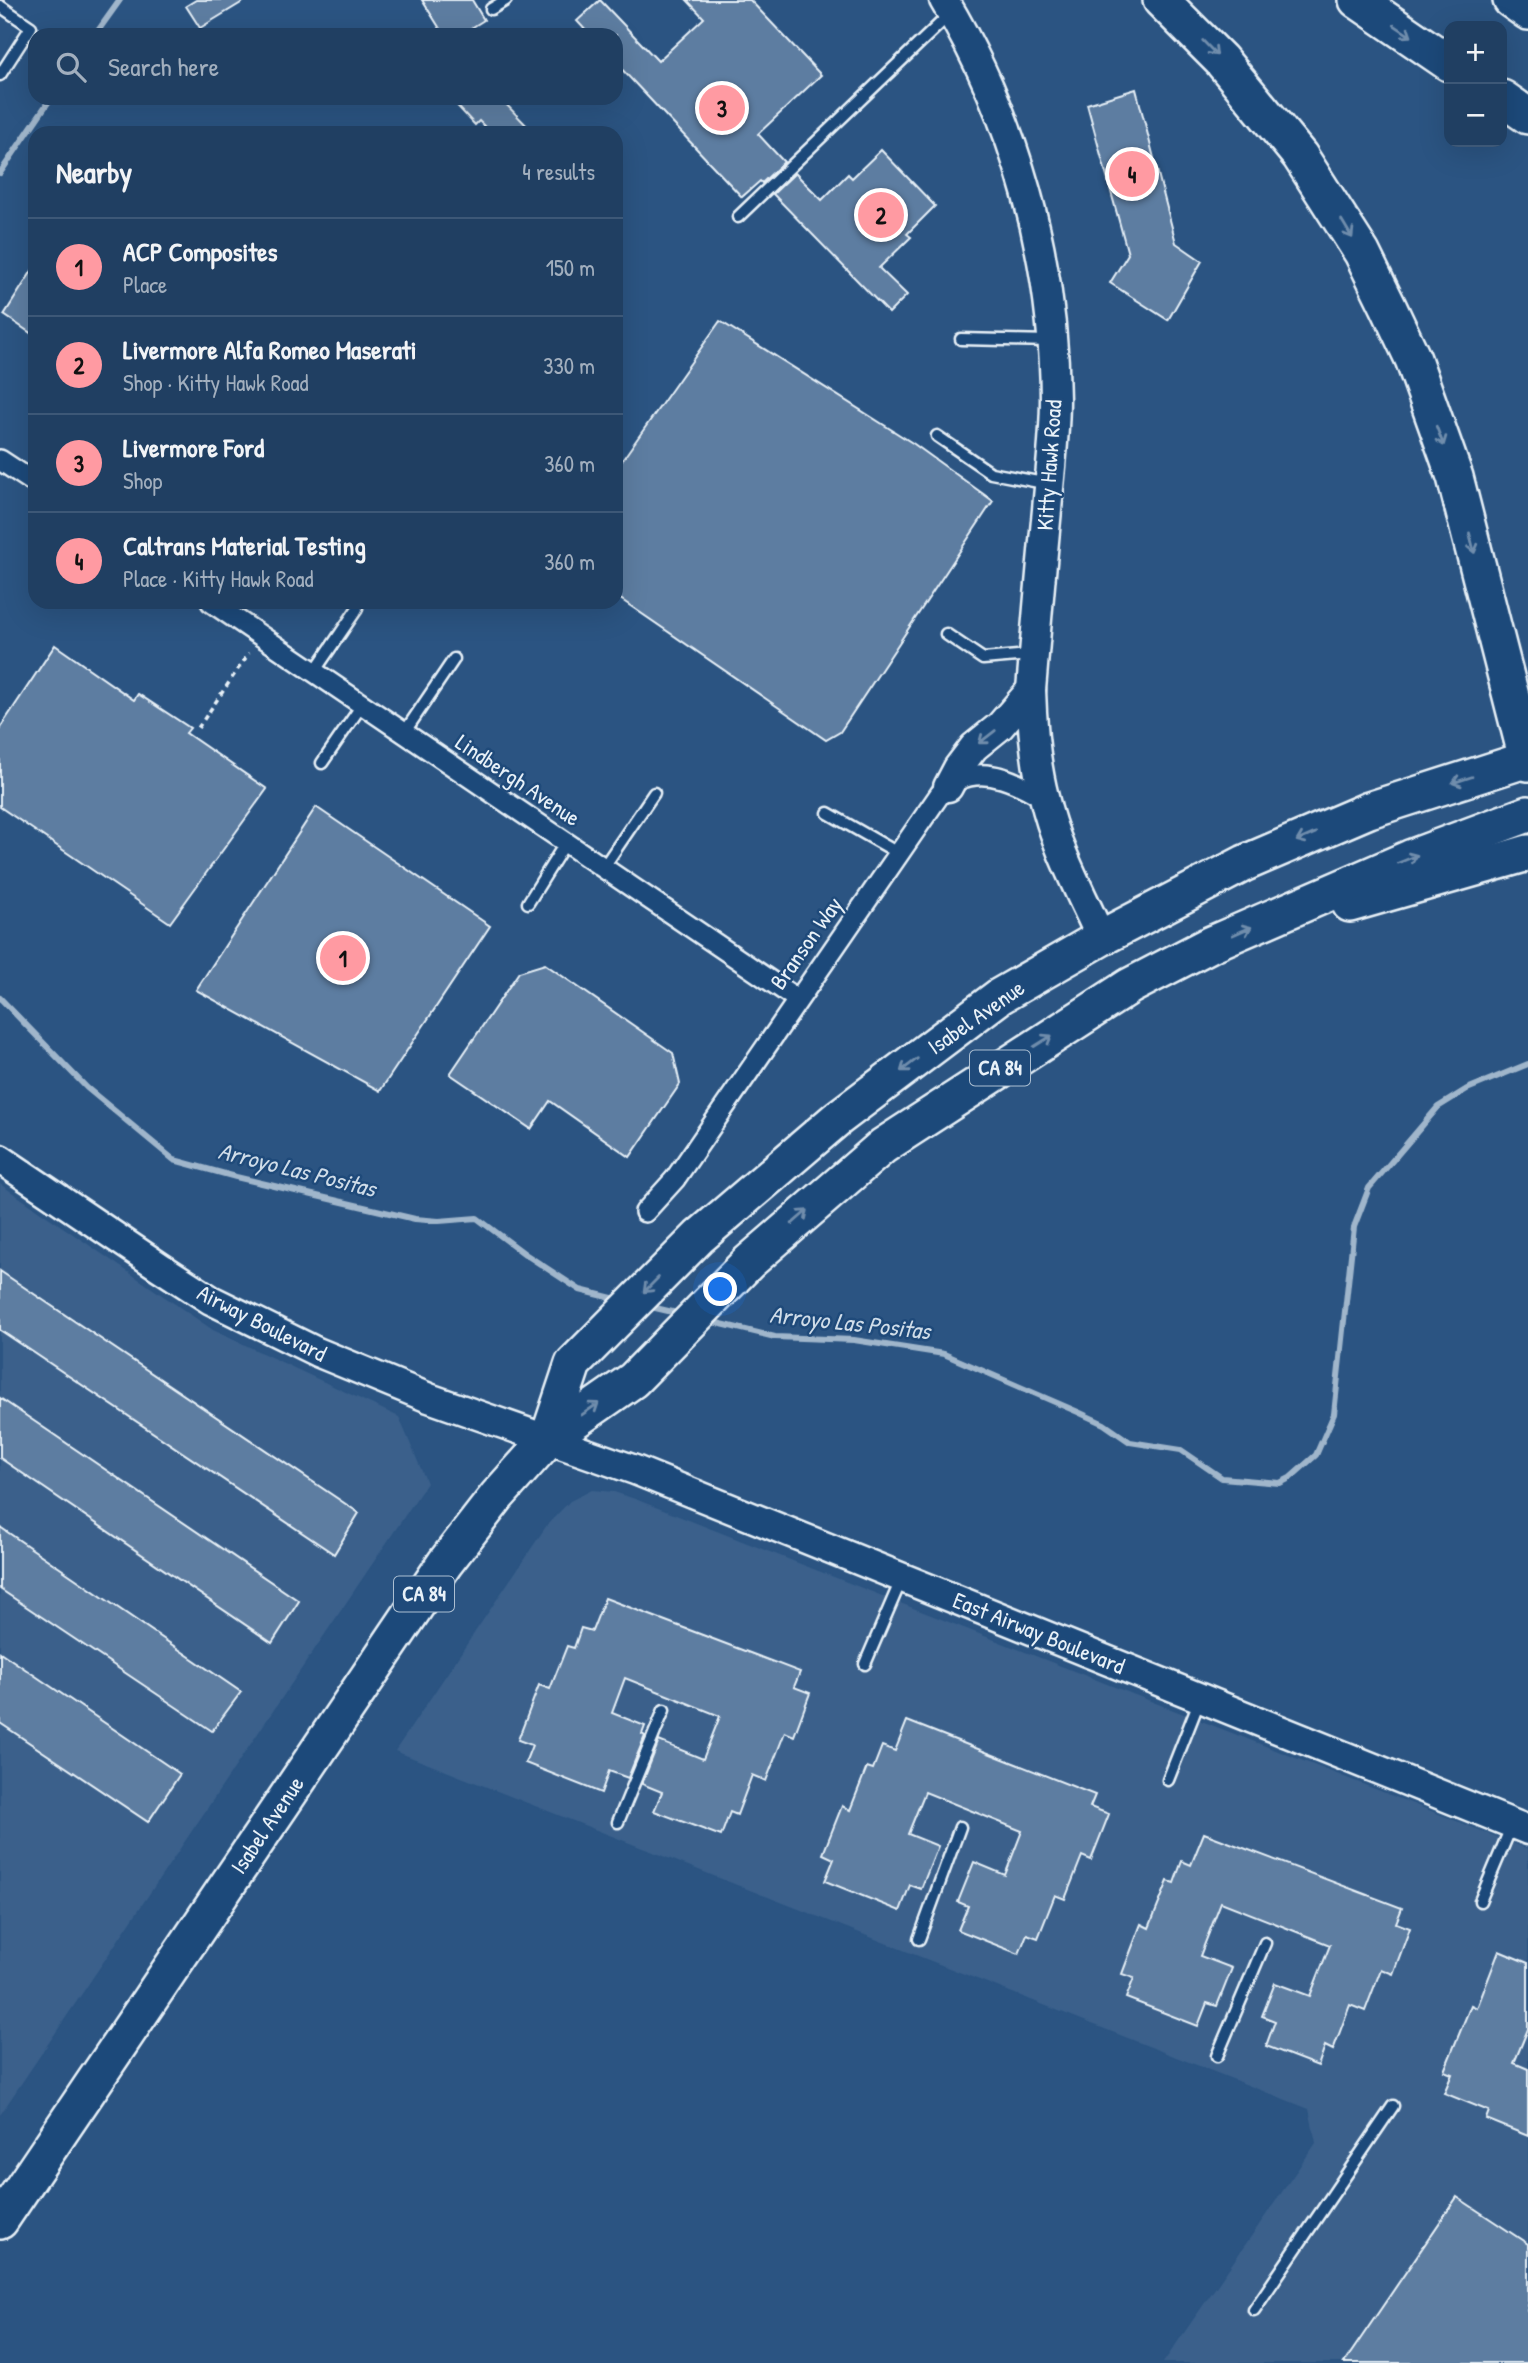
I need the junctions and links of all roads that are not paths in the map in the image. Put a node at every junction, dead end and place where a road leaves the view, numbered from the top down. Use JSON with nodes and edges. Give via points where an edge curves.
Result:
{"nodes":[{"id":1,"x":506,"y":0,"type":"edge"},
{"id":2,"x":1161,"y":0,"type":"edge"},
{"id":3,"x":1357,"y":0,"type":"edge"},
{"id":4,"x":1511,"y":0,"type":"edge"},
{"id":5,"x":0,"y":5,"type":"edge"},
{"id":6,"x":948,"y":6,"type":"edge"},
{"id":7,"x":491,"y":9,"type":"dead end"},
{"id":8,"x":1528,"y":12,"type":"edge"},
{"id":9,"x":30,"y":28,"type":"edge"},
{"id":10,"x":28,"y":32,"type":"edge"},
{"id":11,"x":1444,"y":60,"type":"edge"},
{"id":12,"x":0,"y":75,"type":"edge"},
{"id":13,"x":1507,"y":101,"type":"edge"},
{"id":14,"x":1528,"y":116,"type":"edge"},
{"id":15,"x":738,"y":217,"type":"dead end"},
{"id":16,"x":961,"y":339,"type":"dead end"},
{"id":17,"x":1052,"y":341,"type":"junction"},
{"id":18,"x":937,"y":436,"type":"dead end"},
{"id":19,"x":0,"y":460,"type":"edge"},
{"id":20,"x":28,"y":478,"type":"edge"},
{"id":21,"x":1049,"y":484,"type":"junction"},
{"id":22,"x":221,"y":609,"type":"edge"},
{"id":23,"x":357,"y":609,"type":"dead end"},
{"id":24,"x":946,"y":634,"type":"dead end"},
{"id":25,"x":1034,"y":654,"type":"junction"},
{"id":26,"x":454,"y":659,"type":"dead end"},
{"id":27,"x":314,"y":672,"type":"junction"},
{"id":28,"x":1031,"y":690,"type":"junction"},
{"id":29,"x":362,"y":705,"type":"junction"},
{"id":30,"x":404,"y":733,"type":"junction"},
{"id":31,"x":1527,"y":761,"type":"edge"},
{"id":32,"x":322,"y":764,"type":"dead end"},
{"id":33,"x":948,"y":788,"type":"junction"},
{"id":34,"x":654,"y":793,"type":"dead end"},
{"id":35,"x":1044,"y":798,"type":"junction"},
{"id":36,"x":828,"y":813,"type":"dead end"},
{"id":37,"x":1528,"y":814,"type":"edge"},
{"id":38,"x":566,"y":842,"type":"junction"},
{"id":39,"x":898,"y":853,"type":"junction"},
{"id":40,"x":1528,"y":853,"type":"edge"},
{"id":41,"x":603,"y":868,"type":"junction"},
{"id":42,"x":528,"y":903,"type":"dead end"},
{"id":43,"x":1278,"y":915,"type":"junction"},
{"id":44,"x":1101,"y":938,"type":"junction"},
{"id":45,"x":797,"y":999,"type":"junction"},
{"id":46,"x":0,"y":1158,"type":"edge"},
{"id":47,"x":645,"y":1212,"type":"dead end"},
{"id":48,"x":548,"y":1439,"type":"junction"},
{"id":49,"x":902,"y":1578,"type":"junction"},
{"id":50,"x":865,"y":1664,"type":"dead end"},
{"id":51,"x":1200,"y":1698,"type":"junction"},
{"id":52,"x":664,"y":1710,"type":"dead end"},
{"id":53,"x":1168,"y":1780,"type":"dead end"},
{"id":54,"x":618,"y":1822,"type":"dead end"},
{"id":55,"x":960,"y":1827,"type":"dead end"},
{"id":56,"x":1520,"y":1828,"type":"edge"},
{"id":57,"x":1480,"y":1900,"type":"dead end"},
{"id":58,"x":919,"y":1939,"type":"dead end"},
{"id":59,"x":1265,"y":1943,"type":"dead end"},
{"id":60,"x":1217,"y":2056,"type":"dead end"},
{"id":61,"x":1393,"y":2106,"type":"dead end"},
{"id":62,"x":0,"y":2221,"type":"edge"},
{"id":63,"x":1254,"y":2310,"type":"dead end"}],
"edges":[{"from":1,"to":7,"type":"lane"},
{"from":2,"to":31,"type":"highway","one_way":true,"via":[[1221,60],[1300,156],[1362,253],[1388,306],[1413,359],[1455,477]]},
{"from":3,"to":11,"type":"highway","one_way":true},
{"from":4,"to":8,"type":"highway"},
{"from":5,"to":9,"type":"lane"},
{"from":6,"to":15,"type":"lane"},
{"from":6,"to":17,"type":"main road","name":"Kitty Hawk Road","via":[[1008,133],[1032,212]]},
{"from":10,"to":12,"type":"lane"},
{"from":13,"to":14,"type":"highway"},
{"from":16,"to":17,"type":"lane"},
{"from":17,"to":21,"type":"main road","name":"Kitty Hawk Road","via":[[1055,400]]},
{"from":18,"to":21,"type":"lane","via":[[991,473]]},
{"from":19,"to":20,"type":"street"},
{"from":21,"to":25,"type":"main road","name":"Kitty Hawk Road"},
{"from":22,"to":27,"type":"street","name":"Lindbergh Avenue"},
{"from":23,"to":27,"type":"lane"},
{"from":24,"to":25,"type":"lane","via":[[983,659]]},
{"from":25,"to":28,"type":"main road","name":"Kitty Hawk Road"},
{"from":26,"to":30,"type":"lane"},
{"from":27,"to":29,"type":"street","name":"Lindbergh Avenue"},
{"from":28,"to":33,"type":"main road","one_way":true,"via":[[1000,726],[974,747]]},
{"from":28,"to":35,"type":"main road","name":"Kitty Hawk Road"},
{"from":29,"to":30,"type":"street","name":"Lindbergh Avenue"},
{"from":29,"to":32,"type":"lane"},
{"from":30,"to":38,"type":"street","name":"Lindbergh Avenue"},
{"from":31,"to":44,"type":"highway","name":"Isabel Avenue","number":"CA 84","one_way":true,"via":[[1369,810],[1245,863]]},
{"from":33,"to":35,"type":"street","name":"Branson Way","via":[[957,780],[979,775],[1013,780]]},
{"from":33,"to":39,"type":"street","name":"Branson Way"},
{"from":34,"to":41,"type":"lane"},
{"from":35,"to":44,"type":"main road","name":"Kitty Hawk Road","via":[[1063,854]]},
{"from":36,"to":39,"type":"lane"},
{"from":43,"to":37,"type":"highway","name":"Isabel Avenue","number":"CA 84","one_way":true},
{"from":38,"to":41,"type":"street","name":"Lindbergh Avenue"},
{"from":38,"to":42,"type":"lane"},
{"from":39,"to":45,"type":"street","name":"Branson Way"},
{"from":40,"to":43,"type":"highway","via":[[1306,916]]},
{"from":41,"to":45,"type":"street","name":"Lindbergh Avenue"},
{"from":48,"to":43,"type":"highway","name":"Isabel Avenue","number":"CA 84","one_way":true,"via":[[633,1380],[749,1262],[883,1146],[1130,986]]},
{"from":44,"to":48,"type":"highway","name":"Isabel Avenue","number":"CA 84","one_way":true,"via":[[1000,996],[838,1118],[699,1237],[573,1364]]},
{"from":45,"to":47,"type":"street","name":"Branson Way","via":[[676,1179]]},
{"from":46,"to":48,"type":"main road","name":"Airway Boulevard","via":[[160,1268],[257,1324],[429,1398]]},
{"from":48,"to":49,"type":"main road","name":"East Airway Boulevard"},
{"from":48,"to":62,"type":"highway","name":"Isabel Avenue","number":"CA 84","via":[[445,1563]]},
{"from":49,"to":50,"type":"lane"},
{"from":49,"to":51,"type":"main road","name":"East Airway Boulevard"},
{"from":51,"to":53,"type":"lane"},
{"from":51,"to":56,"type":"main road","name":"East Airway Boulevard"},
{"from":52,"to":54,"type":"lane"},
{"from":55,"to":58,"type":"lane"},
{"from":56,"to":57,"type":"lane"},
{"from":59,"to":60,"type":"lane"},
{"from":61,"to":63,"type":"lane"}]}
